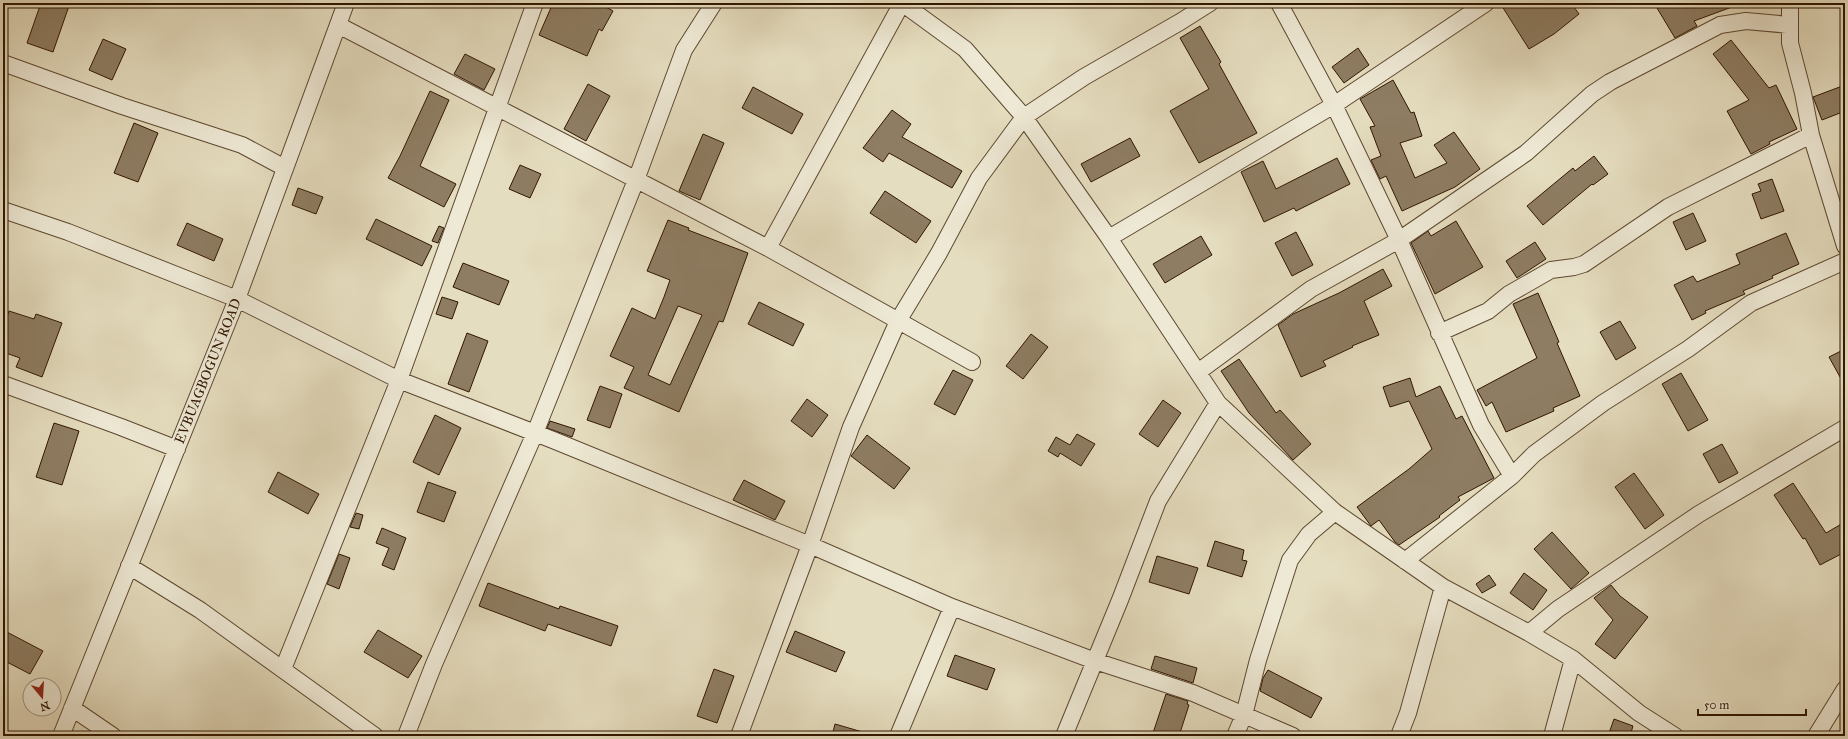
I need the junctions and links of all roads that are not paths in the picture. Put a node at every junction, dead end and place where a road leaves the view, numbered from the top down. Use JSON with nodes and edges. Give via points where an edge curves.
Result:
{"nodes":[{"id":1,"x":346,"y":3,"type":"edge"},
{"id":2,"x":536,"y":3,"type":"edge"},
{"id":3,"x":714,"y":3,"type":"edge"},
{"id":4,"x":902,"y":3,"type":"edge"},
{"id":5,"x":1210,"y":3,"type":"edge"},
{"id":6,"x":1279,"y":3,"type":"edge"},
{"id":7,"x":1486,"y":3,"type":"edge"},
{"id":8,"x":1790,"y":3,"type":"edge"},
{"id":9,"x":338,"y":25,"type":"junction"},
{"id":10,"x":1790,"y":25,"type":"junction"},
{"id":11,"x":3,"y":63,"type":"edge"},
{"id":12,"x":1334,"y":105,"type":"junction"},
{"id":13,"x":498,"y":109,"type":"junction"},
{"id":14,"x":1024,"y":117,"type":"junction"},
{"id":15,"x":1811,"y":135,"type":"junction"},
{"id":16,"x":285,"y":168,"type":"junction"},
{"id":17,"x":636,"y":180,"type":"junction"},
{"id":18,"x":3,"y":210,"type":"edge"},
{"id":19,"x":1109,"y":238,"type":"junction"},
{"id":20,"x":1398,"y":240,"type":"junction"},
{"id":21,"x":1845,"y":246,"type":"edge"},
{"id":22,"x":768,"y":248,"type":"junction"},
{"id":23,"x":1845,"y":261,"type":"edge"},
{"id":24,"x":237,"y":299,"type":"junction"},
{"id":25,"x":898,"y":321,"type":"junction"},
{"id":26,"x":1439,"y":333,"type":"junction"},
{"id":27,"x":972,"y":362,"type":"dead end"},
{"id":28,"x":1198,"y":372,"type":"junction"},
{"id":29,"x":399,"y":380,"type":"junction"},
{"id":30,"x":3,"y":384,"type":"edge"},
{"id":31,"x":1218,"y":403,"type":"junction"},
{"id":32,"x":1845,"y":428,"type":"edge"},
{"id":33,"x":535,"y":433,"type":"junction"},
{"id":34,"x":177,"y":448,"type":"junction"},
{"id":35,"x":1512,"y":476,"type":"junction"},
{"id":36,"x":1335,"y":512,"type":"junction"},
{"id":37,"x":810,"y":545,"type":"junction"},
{"id":38,"x":1406,"y":561,"type":"junction"},
{"id":39,"x":129,"y":566,"type":"junction"},
{"id":40,"x":1443,"y":587,"type":"junction"},
{"id":41,"x":952,"y":607,"type":"junction"},
{"id":42,"x":1529,"y":633,"type":"junction"},
{"id":43,"x":1574,"y":659,"type":"junction"},
{"id":44,"x":1095,"y":661,"type":"junction"},
{"id":45,"x":283,"y":669,"type":"junction"},
{"id":46,"x":1845,"y":689,"type":"edge"},
{"id":47,"x":72,"y":708,"type":"junction"},
{"id":48,"x":1244,"y":715,"type":"junction"},
{"id":49,"x":61,"y":736,"type":"edge"},
{"id":50,"x":113,"y":736,"type":"edge"},
{"id":51,"x":376,"y":736,"type":"edge"},
{"id":52,"x":406,"y":736,"type":"edge"},
{"id":53,"x":739,"y":736,"type":"edge"},
{"id":54,"x":898,"y":736,"type":"edge"},
{"id":55,"x":1064,"y":736,"type":"edge"},
{"id":56,"x":1235,"y":736,"type":"edge"},
{"id":57,"x":1293,"y":736,"type":"edge"},
{"id":58,"x":1399,"y":736,"type":"edge"},
{"id":59,"x":1552,"y":736,"type":"edge"},
{"id":60,"x":1675,"y":736,"type":"edge"},
{"id":61,"x":1816,"y":736,"type":"edge"}],
"edges":[{"from":1,"to":9,"type":"street","name":"EVBUAGBOGUN ROAD"},
{"from":2,"to":13,"type":"street"},
{"from":3,"to":17,"type":"street","via":[[684,50]]},
{"from":4,"to":14,"type":"street","via":[[965,49]]},
{"from":4,"to":22,"type":"street"},
{"from":5,"to":14,"type":"street","via":[[1084,77]]},
{"from":6,"to":12,"type":"street"},
{"from":7,"to":12,"type":"street"},
{"from":8,"to":10,"type":"street"},
{"from":9,"to":13,"type":"street"},
{"from":9,"to":16,"type":"street","name":"EVBUAGBOGUN ROAD"},
{"from":10,"to":15,"type":"street","via":[[1790,43]]},
{"from":10,"to":20,"type":"street","via":[[1746,21],[1720,25],[1610,82],[1592,94],[1526,153]]},
{"from":11,"to":16,"type":"street","via":[[242,146]]},
{"from":12,"to":19,"type":"street"},
{"from":12,"to":20,"type":"street"},
{"from":13,"to":17,"type":"street"},
{"from":13,"to":29,"type":"street"},
{"from":14,"to":19,"type":"street"},
{"from":14,"to":25,"type":"street","via":[[979,178],[939,253]]},
{"from":15,"to":21,"type":"street"},
{"from":15,"to":26,"type":"street","via":[[1668,207],[1584,264],[1551,270],[1509,294],[1488,311]]},
{"from":16,"to":24,"type":"street","name":"EVBUAGBOGUN ROAD"},
{"from":17,"to":22,"type":"street"},
{"from":17,"to":33,"type":"street"},
{"from":18,"to":24,"type":"street","via":[[68,232]]},
{"from":19,"to":28,"type":"street"},
{"from":20,"to":26,"type":"street"},
{"from":20,"to":28,"type":"street","via":[[1311,289]]},
{"from":22,"to":25,"type":"street"},
{"from":23,"to":35,"type":"street","via":[[1751,303],[1688,349],[1603,403],[1534,454]]},
{"from":24,"to":29,"type":"street"},
{"from":24,"to":34,"type":"street","name":"EVBUAGBOGUN ROAD"},
{"from":25,"to":27,"type":"street"},
{"from":25,"to":37,"type":"street","via":[[851,427]]},
{"from":26,"to":35,"type":"street","via":[[1481,426]]},
{"from":28,"to":31,"type":"street"},
{"from":29,"to":33,"type":"street"},
{"from":29,"to":45,"type":"street"},
{"from":30,"to":34,"type":"street"},
{"from":31,"to":36,"type":"street"},
{"from":31,"to":44,"type":"street","via":[[1158,502]]},
{"from":32,"to":42,"type":"street","via":[[1699,514],[1558,609]]},
{"from":33,"to":37,"type":"street"},
{"from":33,"to":52,"type":"street","via":[[434,664]]},
{"from":34,"to":39,"type":"street","name":"EVBUAGBOGUN ROAD"},
{"from":35,"to":38,"type":"street"},
{"from":36,"to":38,"type":"street"},
{"from":36,"to":48,"type":"street","via":[[1309,534],[1290,560],[1258,660]]},
{"from":37,"to":41,"type":"street"},
{"from":37,"to":53,"type":"street"},
{"from":38,"to":40,"type":"street"},
{"from":39,"to":45,"type":"street","via":[[200,610]]},
{"from":39,"to":47,"type":"street","name":"EVBUAGBOGUN ROAD"},
{"from":40,"to":42,"type":"street"},
{"from":40,"to":58,"type":"street","via":[[1408,713]]},
{"from":41,"to":44,"type":"street"},
{"from":41,"to":54,"type":"street"},
{"from":42,"to":43,"type":"street"},
{"from":43,"to":59,"type":"street"},
{"from":43,"to":60,"type":"street","via":[[1639,713]]},
{"from":44,"to":48,"type":"street","via":[[1193,693]]},
{"from":44,"to":55,"type":"street"},
{"from":45,"to":51,"type":"street"},
{"from":46,"to":61,"type":"street"},
{"from":47,"to":49,"type":"street","name":"EVBUAGBOGUN ROAD"},
{"from":47,"to":50,"type":"street"},
{"from":48,"to":56,"type":"street"},
{"from":48,"to":57,"type":"street"}]}
